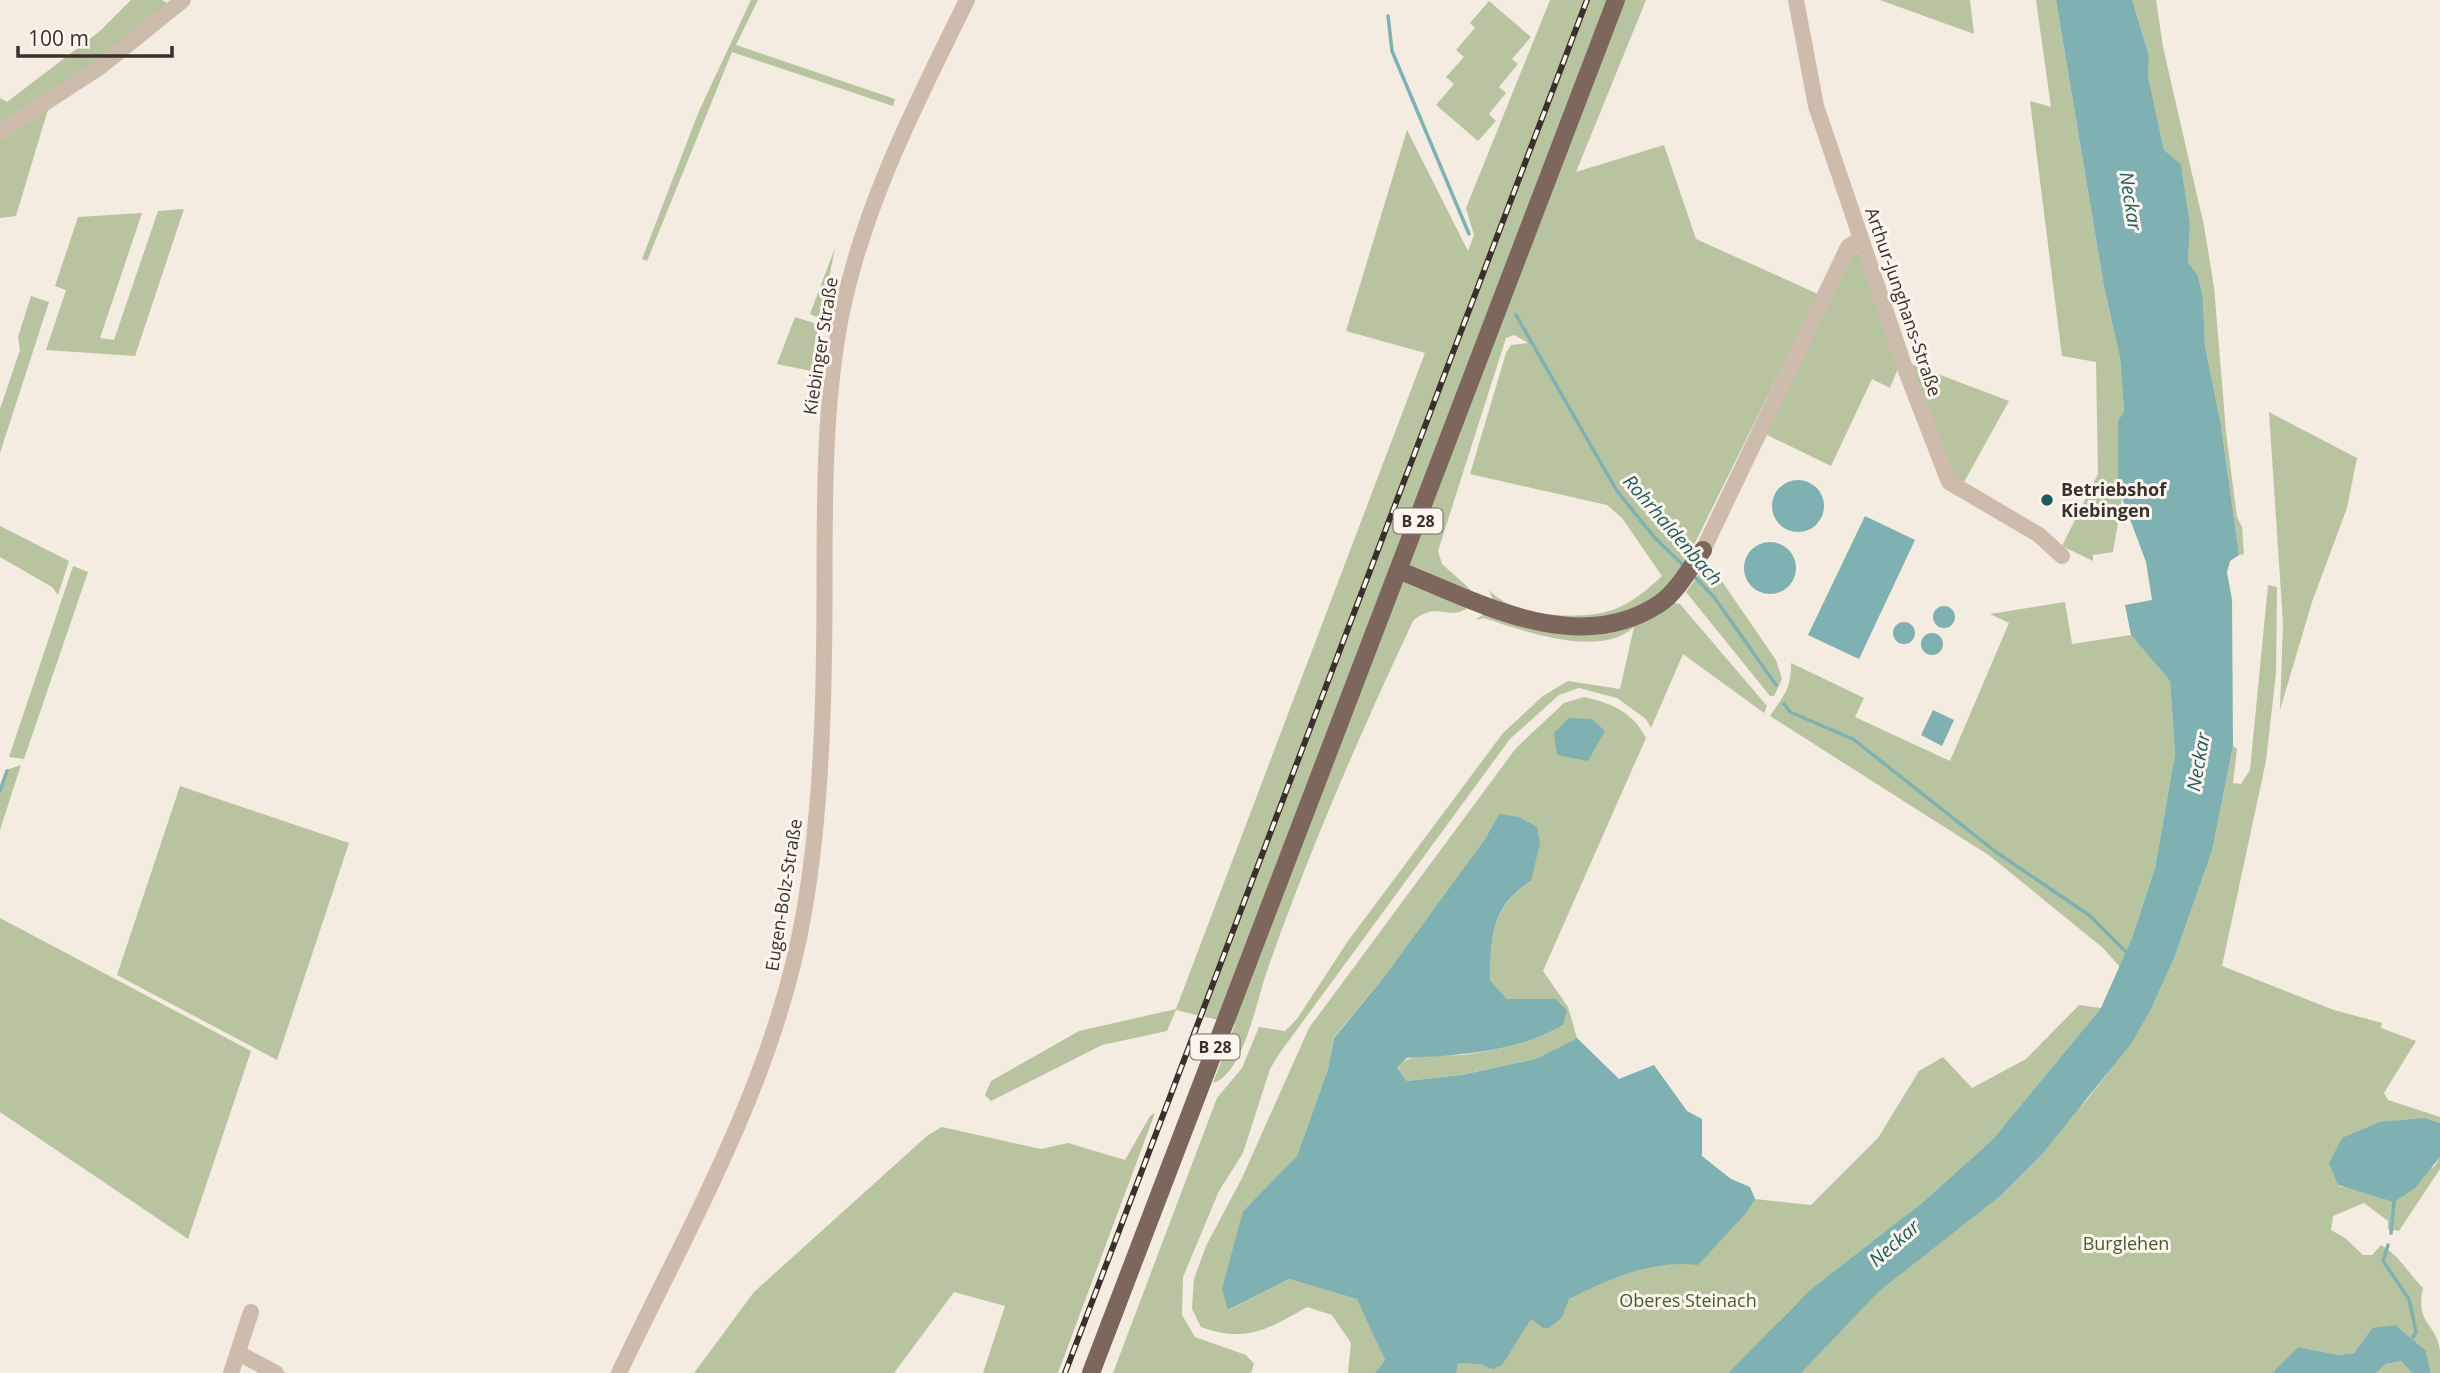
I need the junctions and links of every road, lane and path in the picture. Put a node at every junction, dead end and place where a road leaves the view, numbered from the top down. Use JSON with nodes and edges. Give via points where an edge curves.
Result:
{"nodes":[{"id":1,"x":183,"y":0,"type":"edge"},
{"id":2,"x":967,"y":0,"type":"edge"},
{"id":3,"x":1616,"y":0,"type":"edge"},
{"id":4,"x":1797,"y":0,"type":"edge"},
{"id":5,"x":0,"y":132,"type":"edge"},
{"id":6,"x":1860,"y":239,"type":"junction"},
{"id":7,"x":1699,"y":555,"type":"joint"},
{"id":8,"x":2062,"y":556,"type":"dead end"},
{"id":9,"x":1398,"y":570,"type":"junction"},
{"id":10,"x":824,"y":597,"type":"joint"},
{"id":11,"x":251,"y":1312,"type":"dead end"},
{"id":12,"x":238,"y":1353,"type":"junction"},
{"id":13,"x":231,"y":1373,"type":"edge"},
{"id":14,"x":276,"y":1373,"type":"edge"},
{"id":15,"x":619,"y":1373,"type":"edge"},
{"id":16,"x":1091,"y":1373,"type":"edge"}],
"edges":[{"from":1,"to":5,"type":"street","via":[[100,67]]},
{"from":2,"to":10,"type":"street","name":"Kiebinger Straße","via":[[883,177],[846,294],[828,413]]},
{"from":3,"to":9,"type":"main road","number":"B 28"},
{"from":4,"to":6,"type":"street","name":"Arthur-Junghans-Straße","via":[[1816,106]]},
{"from":6,"to":7,"type":"street","via":[[1848,247]]},
{"from":6,"to":8,"type":"street","name":"Arthur-Junghans-Straße","via":[[1949,482],[2039,535]]},
{"from":7,"to":9,"type":"main road","via":[[1661,603],[1626,621],[1598,628],[1545,624],[1509,614]]},
{"from":9,"to":16,"type":"main road","number":"B 28"},
{"from":10,"to":15,"type":"street","name":"Eugen-Bolz-Straße","via":[[818,799],[807,894],[790,979],[749,1100]]},
{"from":11,"to":12,"type":"street"},
{"from":12,"to":13,"type":"street"},
{"from":12,"to":14,"type":"street"}]}
